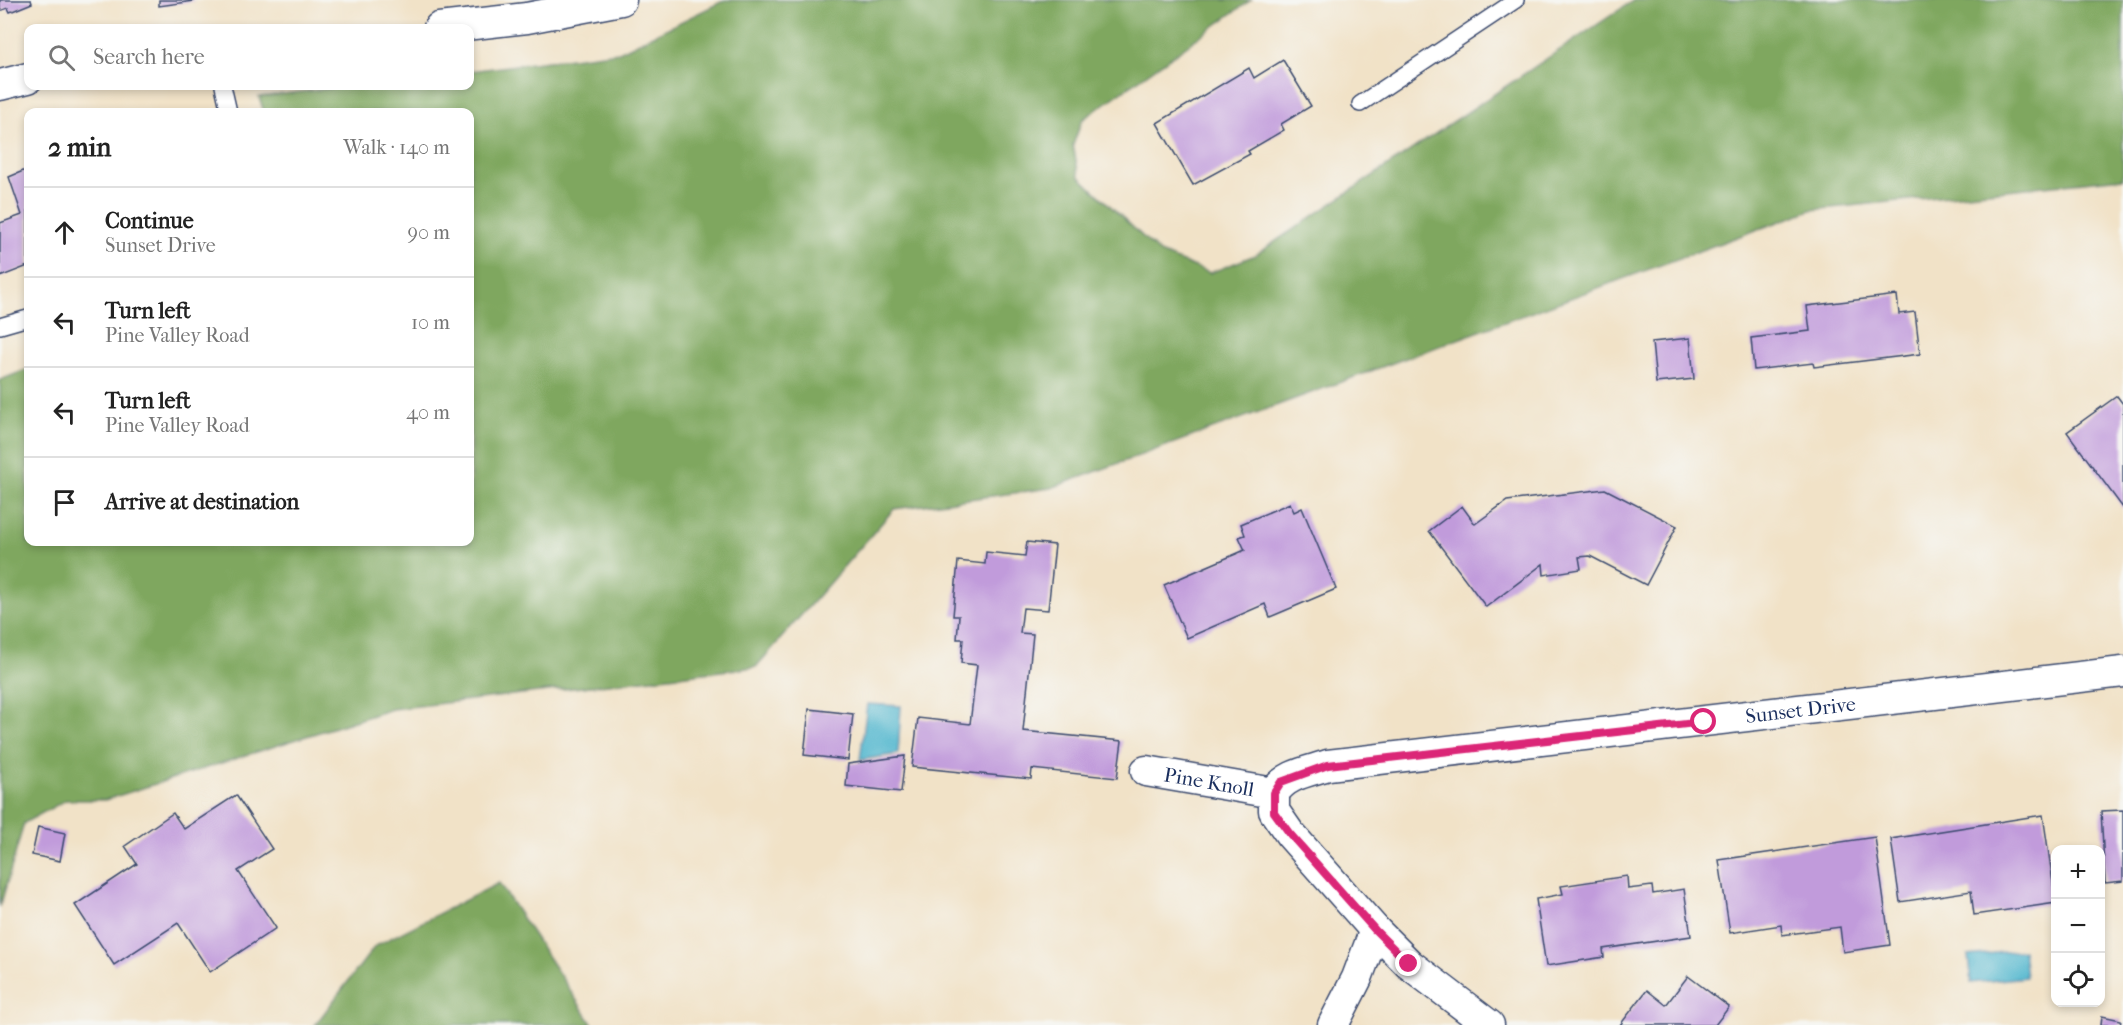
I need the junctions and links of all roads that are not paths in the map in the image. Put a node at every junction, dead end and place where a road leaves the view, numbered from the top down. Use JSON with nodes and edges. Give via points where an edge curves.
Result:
{"nodes":[{"id":1,"x":621,"y":0,"type":"edge"},
{"id":2,"x":1516,"y":0,"type":"edge"},
{"id":3,"x":474,"y":24,"type":"edge"},
{"id":4,"x":24,"y":79,"type":"edge"},
{"id":5,"x":0,"y":85,"type":"edge"},
{"id":6,"x":224,"y":90,"type":"edge"},
{"id":7,"x":1360,"y":104,"type":"dead end"},
{"id":8,"x":228,"y":108,"type":"edge"},
{"id":9,"x":24,"y":319,"type":"edge"},
{"id":10,"x":0,"y":326,"type":"edge"},
{"id":11,"x":2123,"y":672,"type":"edge"},
{"id":12,"x":1146,"y":771,"type":"dead end"},
{"id":13,"x":1274,"y":793,"type":"junction"},
{"id":14,"x":1375,"y":930,"type":"junction"},
{"id":15,"x":1333,"y":1025,"type":"edge"},
{"id":16,"x":1489,"y":1025,"type":"edge"}],
"edges":[{"from":1,"to":3,"type":"street"},
{"from":2,"to":7,"type":"lane"},
{"from":4,"to":5,"type":"street"},
{"from":6,"to":8,"type":"lane"},
{"from":9,"to":10,"type":"lane"},
{"from":11,"to":13,"type":"street","name":"Sunset Drive","via":[[1328,765],[1289,777]]},
{"from":12,"to":13,"type":"street","name":"Pine Knoll"},
{"from":13,"to":14,"type":"street","via":[[1274,812],[1290,834]]},
{"from":14,"to":15,"type":"street"},
{"from":14,"to":16,"type":"street","via":[[1409,964]]}]}
